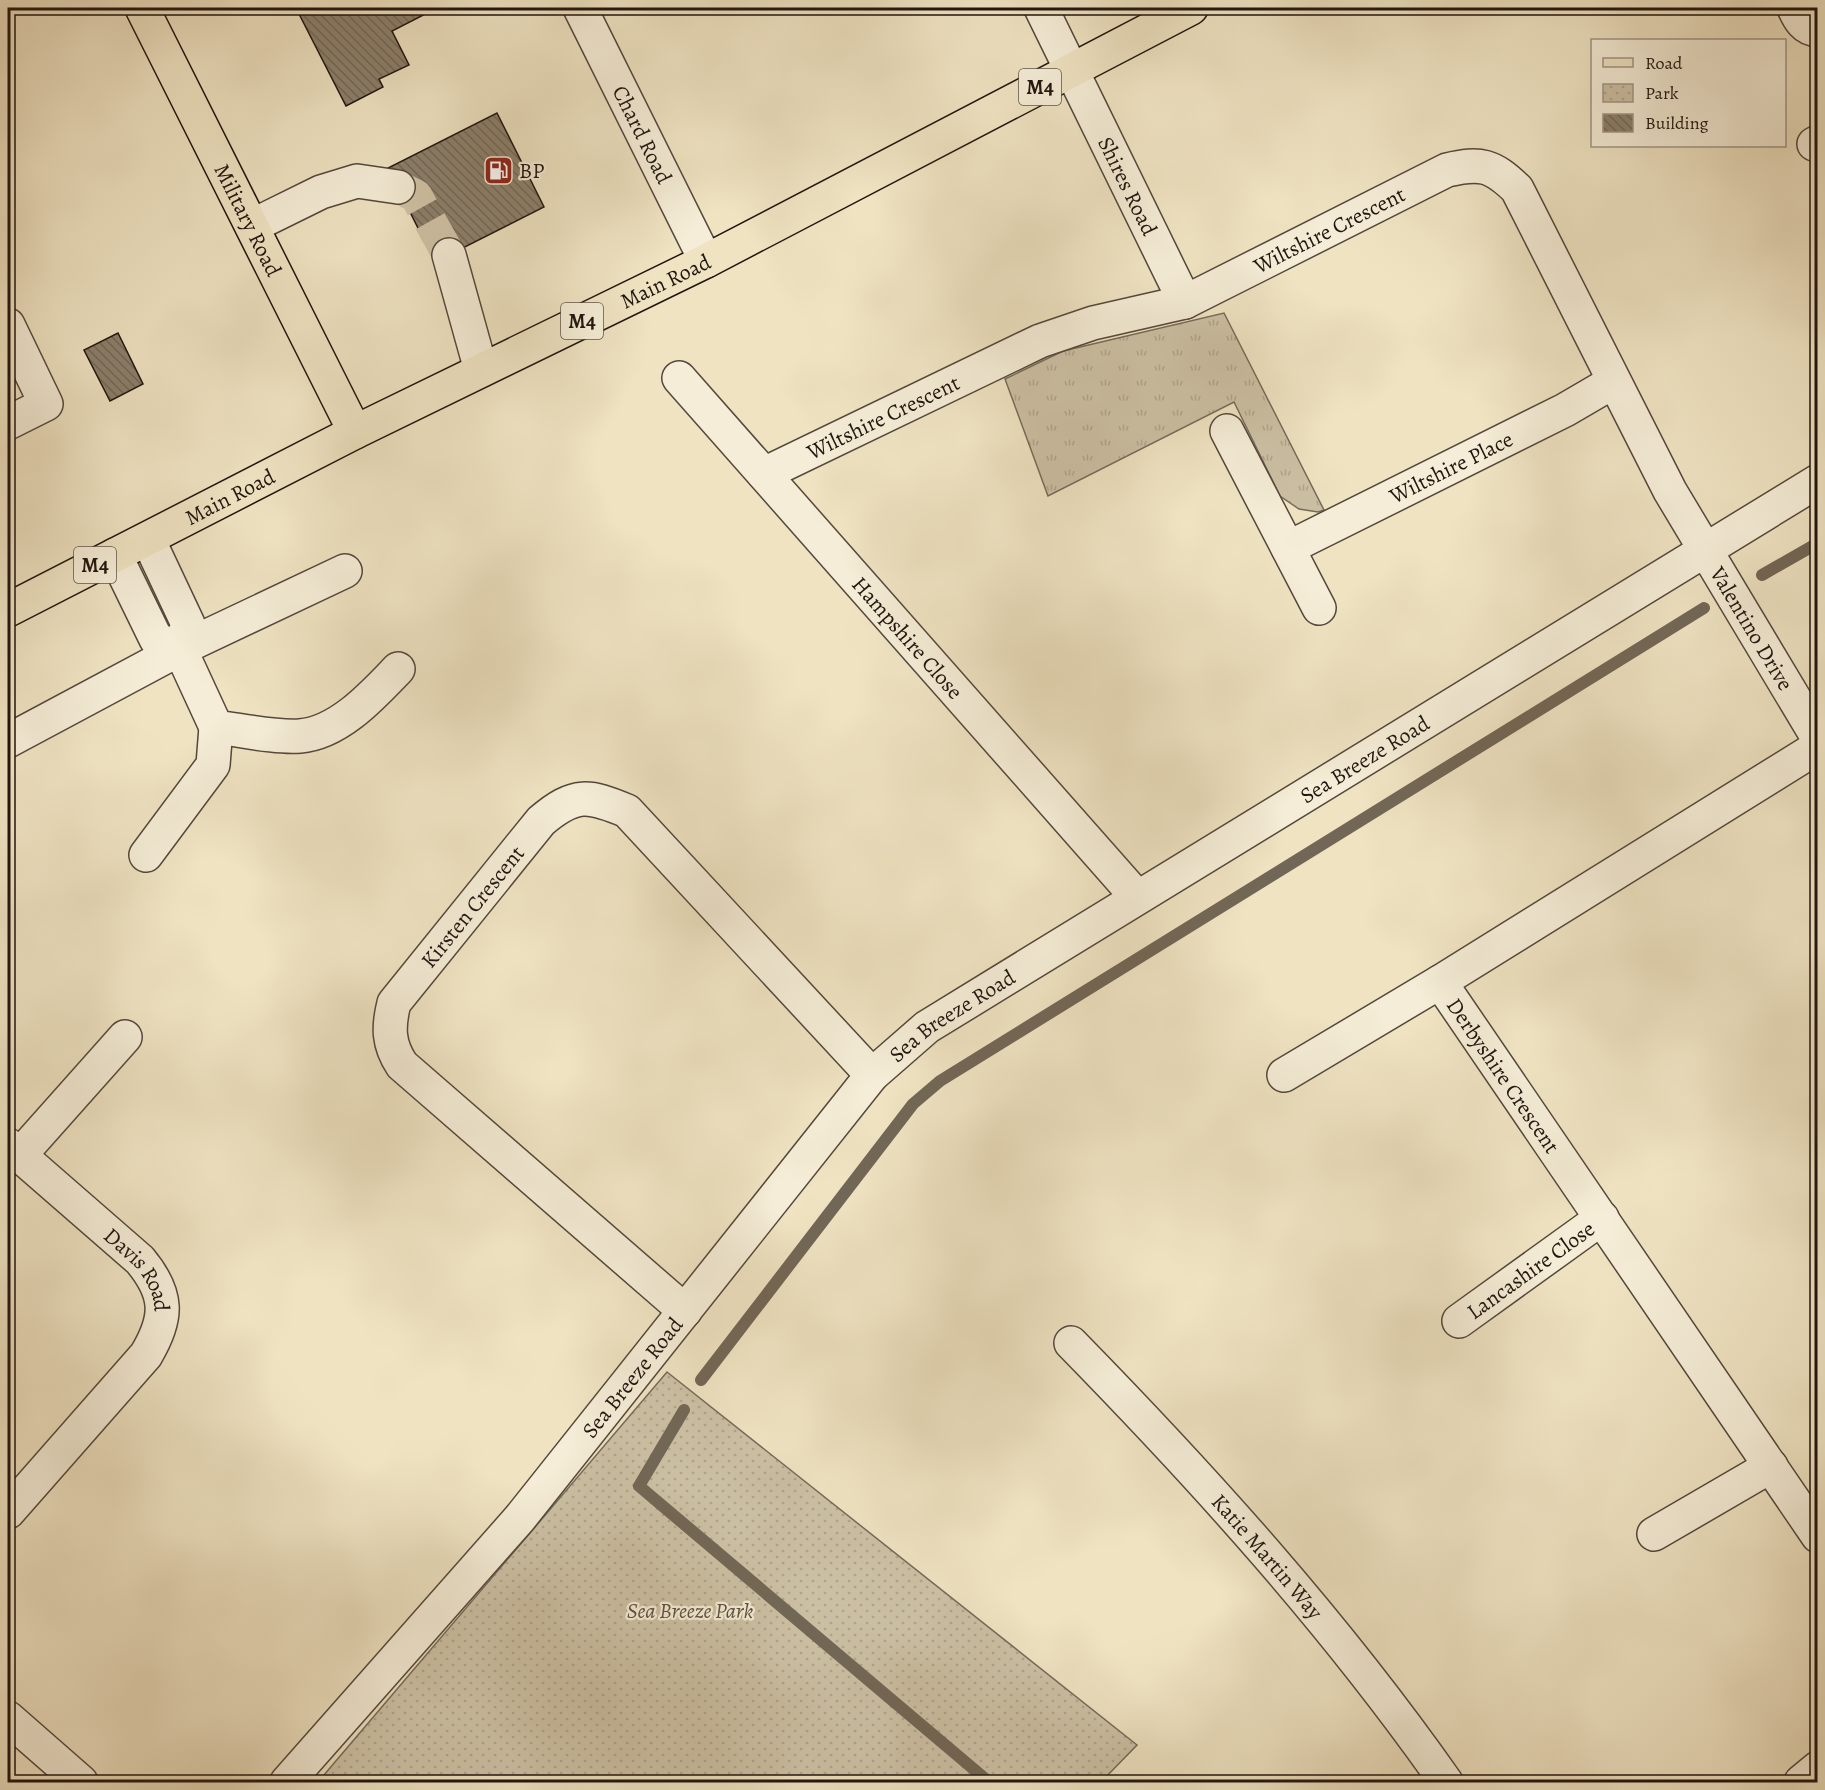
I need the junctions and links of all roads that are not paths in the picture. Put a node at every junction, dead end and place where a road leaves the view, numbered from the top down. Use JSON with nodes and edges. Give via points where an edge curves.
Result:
{"nodes":[{"id":1,"x":142,"y":8,"type":"edge"},
{"id":2,"x":580,"y":8,"type":"edge"},
{"id":3,"x":1041,"y":8,"type":"edge"},
{"id":4,"x":1191,"y":8,"type":"edge"},
{"id":5,"x":1794,"y":8,"type":"edge"},
{"id":6,"x":1818,"y":30,"type":"edge"},
{"id":7,"x":1073,"y":70,"type":"junction"},
{"id":8,"x":398,"y":187,"type":"tunnel mouth"},
{"id":9,"x":252,"y":226,"type":"junction"},
{"id":10,"x":449,"y":255,"type":"tunnel mouth"},
{"id":11,"x":706,"y":261,"type":"junction"},
{"id":12,"x":1185,"y":302,"type":"junction"},
{"id":13,"x":8,"y":325,"type":"edge"},
{"id":14,"x":481,"y":370,"type":"junction"},
{"id":15,"x":679,"y":378,"type":"dead end"},
{"id":16,"x":1613,"y":382,"type":"junction"},
{"id":17,"x":8,"y":423,"type":"edge"},
{"id":18,"x":1227,"y":431,"type":"dead end"},
{"id":19,"x":355,"y":432,"type":"junction"},
{"id":20,"x":764,"y":474,"type":"junction"},
{"id":21,"x":1818,"y":480,"type":"edge"},
{"id":22,"x":148,"y":539,"type":"junction"},
{"id":23,"x":1288,"y":548,"type":"junction"},
{"id":24,"x":1706,"y":549,"type":"junction"},
{"id":25,"x":115,"y":555,"type":"junction"},
{"id":26,"x":345,"y":571,"type":"dead end"},
{"id":27,"x":1318,"y":608,"type":"dead end"},
{"id":28,"x":8,"y":610,"type":"edge"},
{"id":29,"x":180,"y":649,"type":"junction"},
{"id":30,"x":398,"y":669,"type":"dead end"},
{"id":31,"x":216,"y":727,"type":"junction"},
{"id":32,"x":1818,"y":738,"type":"edge"},
{"id":33,"x":8,"y":741,"type":"edge"},
{"id":34,"x":1818,"y":747,"type":"edge"},
{"id":35,"x":146,"y":855,"type":"dead end"},
{"id":36,"x":1137,"y":897,"type":"junction"},
{"id":37,"x":1440,"y":982,"type":"junction"},
{"id":38,"x":125,"y":1036,"type":"dead end"},
{"id":39,"x":872,"y":1075,"type":"junction"},
{"id":40,"x":1284,"y":1075,"type":"dead end"},
{"id":41,"x":14,"y":1150,"type":"edge"},
{"id":42,"x":1602,"y":1218,"type":"junction"},
{"id":43,"x":685,"y":1311,"type":"junction"},
{"id":44,"x":1459,"y":1321,"type":"dead end"},
{"id":45,"x":1071,"y":1343,"type":"dead end"},
{"id":46,"x":1771,"y":1466,"type":"junction"},
{"id":47,"x":8,"y":1512,"type":"edge"},
{"id":48,"x":1654,"y":1534,"type":"dead end"},
{"id":49,"x":1818,"y":1536,"type":"edge"},
{"id":50,"x":8,"y":1718,"type":"edge"},
{"id":51,"x":1818,"y":1768,"type":"edge"},
{"id":52,"x":81,"y":1782,"type":"edge"},
{"id":53,"x":288,"y":1782,"type":"edge"},
{"id":54,"x":1446,"y":1782,"type":"edge"},
{"id":55,"x":1801,"y":1782,"type":"edge"}],
"edges":[{"from":1,"to":9,"type":"main road","name":"Military Road"},
{"from":2,"to":11,"type":"street","name":"Chard Road"},
{"from":3,"to":7,"type":"street","name":"Shires Road"},
{"from":4,"to":7,"type":"main road","name":"Main Road","number":"M4"},
{"from":5,"to":6,"type":"street","via":[[1801,22]]},
{"from":7,"to":11,"type":"main road","name":"Main Road","number":"M4"},
{"from":7,"to":12,"type":"street","name":"Shires Road"},
{"from":8,"to":9,"type":"street","via":[[357,181],[321,192]]},
{"from":9,"to":19,"type":"main road","name":"Military Road"},
{"from":10,"to":14,"type":"street"},
{"from":11,"to":14,"type":"main road","name":"Main Road","number":"M4"},
{"from":12,"to":16,"type":"street","name":"Wiltshire Crescent","via":[[1447,170],[1479,165],[1499,172],[1517,189]]},
{"from":12,"to":20,"type":"street","name":"Wiltshire Crescent","via":[[1093,323],[1040,341]]},
{"from":13,"to":17,"type":"street","via":[[46,404]]},
{"from":14,"to":19,"type":"main road","name":"Main Road","number":"M4"},
{"from":15,"to":20,"type":"street","name":"Hampshire Close"},
{"from":16,"to":23,"type":"street","name":"Wiltshire Place","via":[[1565,410]]},
{"from":16,"to":24,"type":"street","name":"Wiltshire Crescent","via":[[1670,491]]},
{"from":18,"to":23,"type":"street"},
{"from":19,"to":22,"type":"main road","name":"Main Road","number":"M4"},
{"from":20,"to":36,"type":"street","name":"Hampshire Close"},
{"from":21,"to":24,"type":"street","name":"Sea Breeze Road"},
{"from":22,"to":25,"type":"main road","name":"Main Road","number":"M4"},
{"from":22,"to":29,"type":"street","via":[[188,624]]},
{"from":23,"to":27,"type":"street"},
{"from":24,"to":32,"type":"street","name":"Valentino Drive"},
{"from":24,"to":36,"type":"street","name":"Sea Breeze Road"},
{"from":25,"to":28,"type":"main road","name":"Main Road","number":"M4"},
{"from":25,"to":29,"type":"street","via":[[156,639]]},
{"from":26,"to":29,"type":"street"},
{"from":29,"to":31,"type":"street"},
{"from":29,"to":33,"type":"street"},
{"from":30,"to":31,"type":"street","via":[[361,707],[333,725],[300,736]]},
{"from":31,"to":35,"type":"street","via":[[213,765]]},
{"from":34,"to":37,"type":"street","name":"Derbyshire Crescent"},
{"from":36,"to":39,"type":"street","name":"Sea Breeze Road","via":[[927,1027]]},
{"from":37,"to":40,"type":"street"},
{"from":37,"to":42,"type":"street","name":"Derbyshire Crescent"},
{"from":38,"to":41,"type":"street","name":"Davis Road"},
{"from":39,"to":43,"type":"street","name":"Sea Breeze Road"},
{"from":39,"to":43,"type":"street","name":"Kirsten Crescent","via":[[627,811],[582,797],[541,821],[394,1003],[390,1037],[393,1052],[402,1065]]},
{"from":41,"to":47,"type":"street","name":"Davis Road","via":[[140,1260],[164,1305],[160,1332],[146,1355]]},
{"from":42,"to":44,"type":"street","name":"Lancashire Close"},
{"from":42,"to":46,"type":"street","name":"Derbyshire Crescent"},
{"from":43,"to":53,"type":"street","name":"Sea Breeze Road","via":[[520,1518]]},
{"from":45,"to":54,"type":"street","name":"Katie Martin Way","via":[[1298,1589],[1388,1700]]},
{"from":46,"to":48,"type":"street"},
{"from":46,"to":49,"type":"street","name":"Derbyshire Crescent"},
{"from":50,"to":52,"type":"street"},
{"from":51,"to":55,"type":"street"}]}
